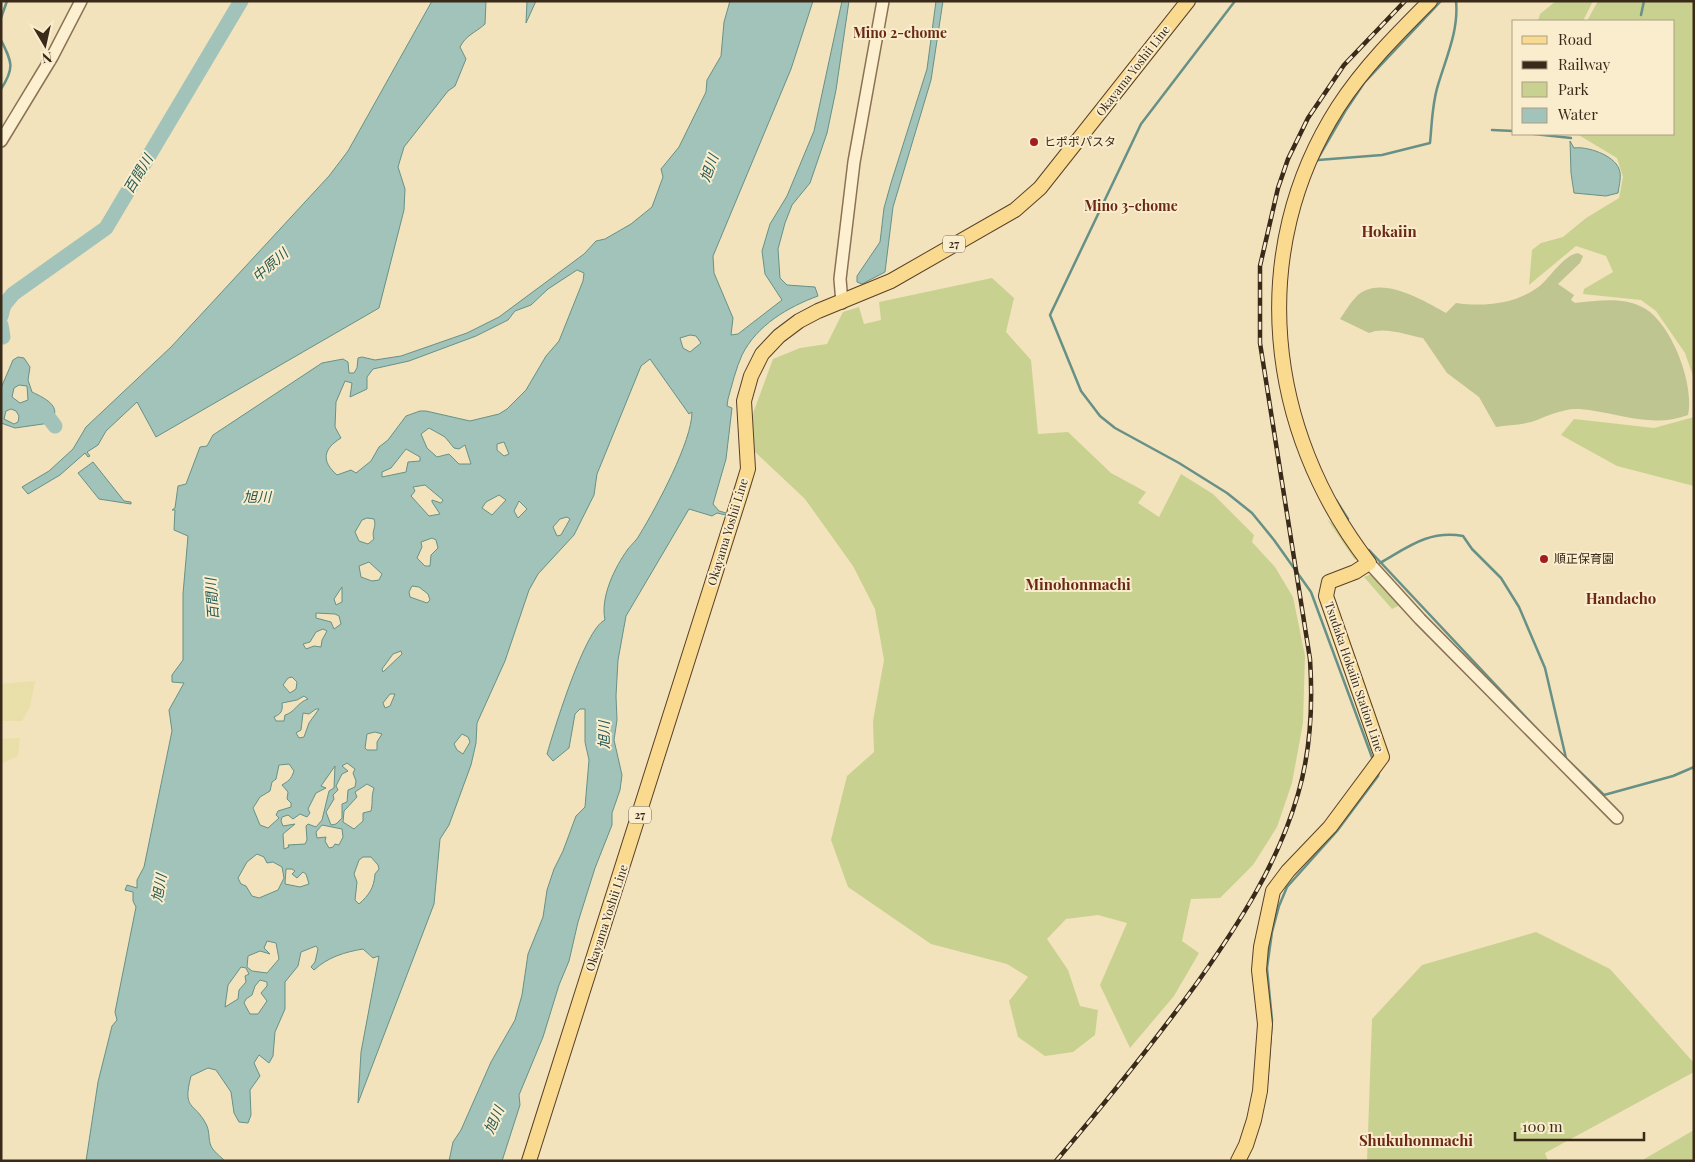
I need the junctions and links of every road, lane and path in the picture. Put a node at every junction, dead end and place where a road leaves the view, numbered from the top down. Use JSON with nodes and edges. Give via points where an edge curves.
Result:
{"nodes":[{"id":1,"x":81,"y":1,"type":"edge"},
{"id":2,"x":883,"y":1,"type":"edge"},
{"id":3,"x":1188,"y":1,"type":"edge"},
{"id":4,"x":1430,"y":1,"type":"edge"},
{"id":5,"x":1,"y":141,"type":"edge"},
{"id":6,"x":842,"y":303,"type":"junction"},
{"id":7,"x":1369,"y":563,"type":"junction"},
{"id":8,"x":1617,"y":818,"type":"dead end"},
{"id":9,"x":529,"y":1161,"type":"edge"},
{"id":10,"x":1238,"y":1161,"type":"edge"}],
"edges":[{"from":1,"to":5,"type":"street","via":[[52,57]]},
{"from":2,"to":6,"type":"street","via":[[854,162],[840,279]]},
{"from":3,"to":6,"type":"main road","name":"Okayama Yoshii Line","number":"27","via":[[1027,201],[891,281]]},
{"from":4,"to":7,"type":"main road","via":[[1360,75],[1329,122],[1307,166],[1293,205],[1281,269],[1278,320],[1287,392],[1295,421],[1306,452],[1336,513]]},
{"from":6,"to":9,"type":"main road","name":"Okayama Yoshii Line","number":"27","via":[[799,321],[779,336],[762,354],[750,376],[744,401],[748,469]]},
{"from":7,"to":8,"type":"street"},
{"from":7,"to":10,"type":"main road","name":"Tsudaka Hokaiin Station Line","via":[[1333,579],[1326,586],[1326,596],[1382,757],[1330,827],[1288,870],[1273,891],[1259,970],[1265,1024],[1260,1091],[1254,1120]]}]}
